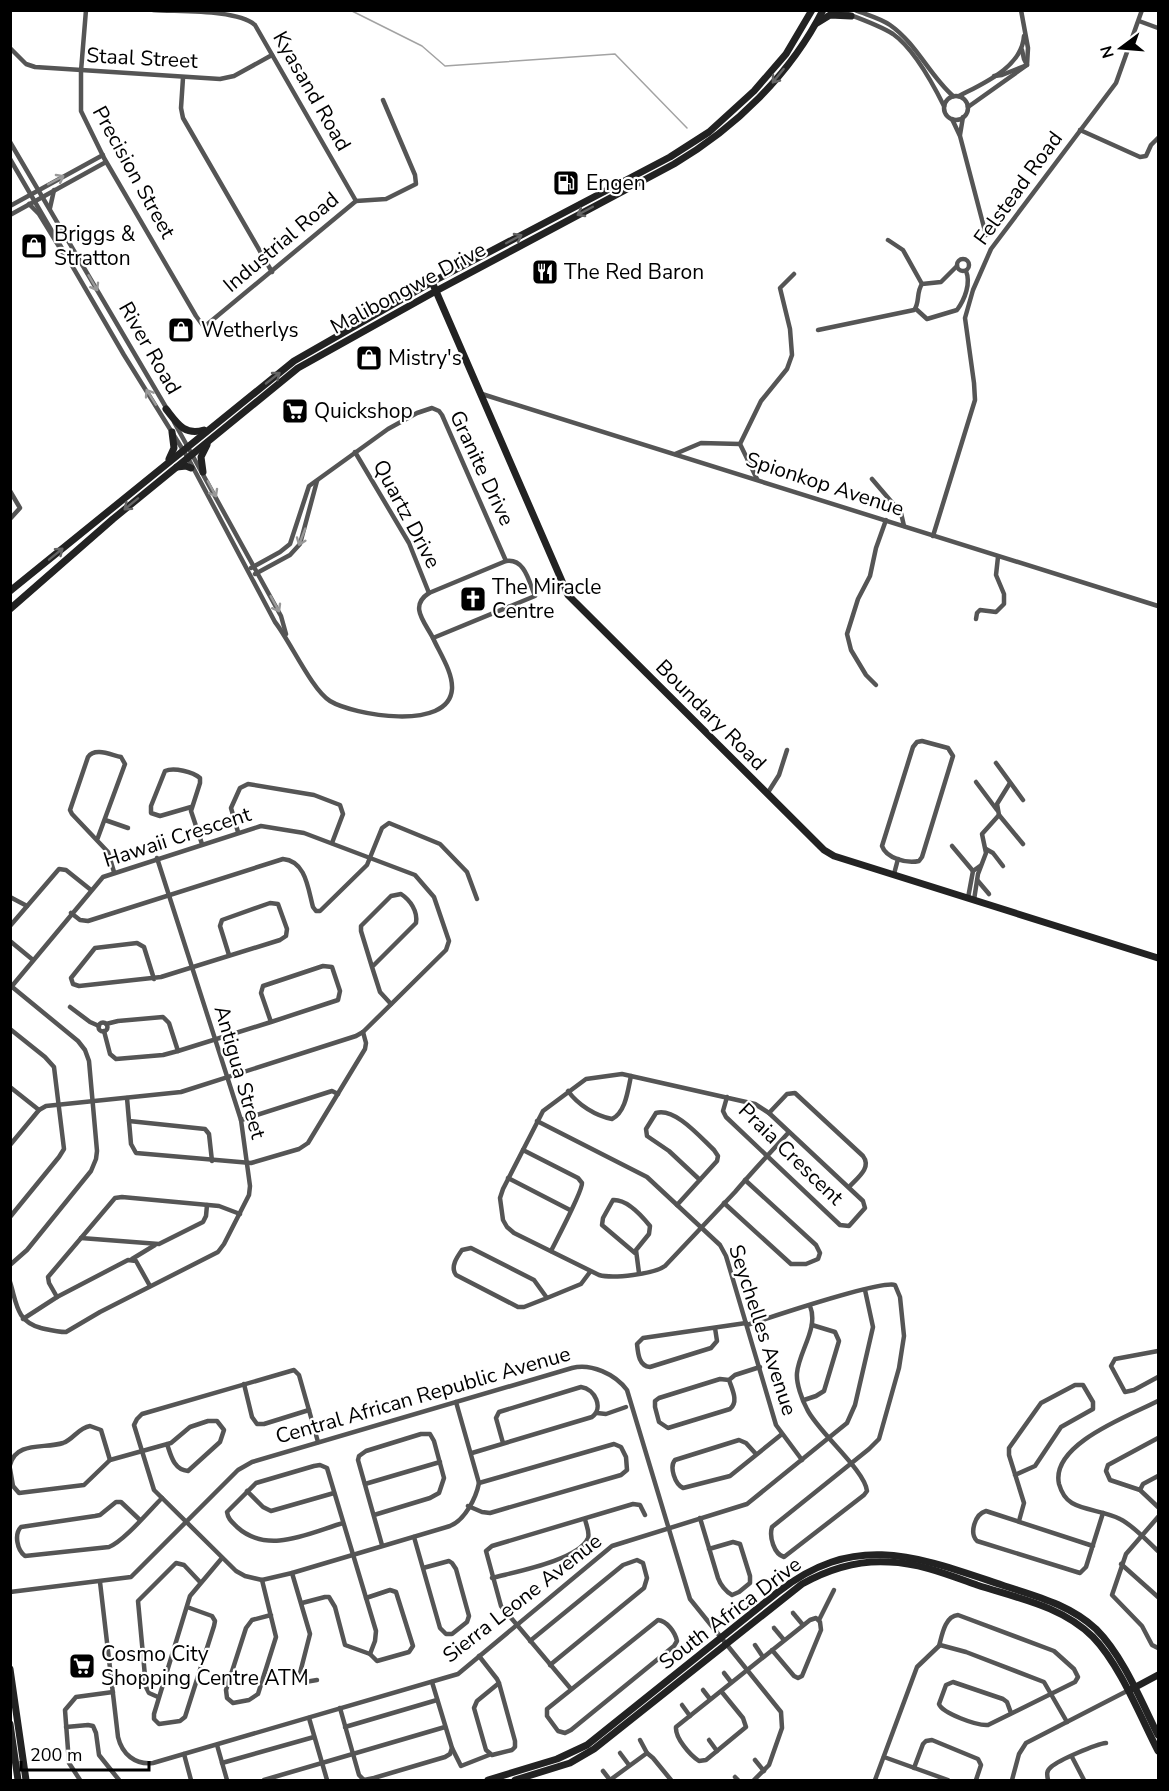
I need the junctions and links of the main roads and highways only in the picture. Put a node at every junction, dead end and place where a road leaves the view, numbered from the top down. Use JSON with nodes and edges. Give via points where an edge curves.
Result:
{"nodes":[{"id":1,"x":812,"y":10,"type":"edge"},
{"id":2,"x":823,"y":10,"type":"edge"},
{"id":3,"x":853,"y":13,"type":"edge"},
{"id":4,"x":815,"y":25,"type":"junction"},
{"id":5,"x":432,"y":282,"type":"junction"},
{"id":6,"x":436,"y":291,"type":"junction"},
{"id":7,"x":166,"y":409,"type":"road end"},
{"id":8,"x":213,"y":431,"type":"junction"},
{"id":9,"x":172,"y":432,"type":"road end"},
{"id":10,"x":166,"y":464,"type":"junction"},
{"id":11,"x":176,"y":467,"type":"junction"},
{"id":12,"x":191,"y":468,"type":"road end"},
{"id":13,"x":203,"y":472,"type":"road end"},
{"id":14,"x":10,"y":591,"type":"edge"},
{"id":15,"x":10,"y":609,"type":"edge"},
{"id":16,"x":1158,"y":958,"type":"edge"},
{"id":17,"x":10,"y":1669,"type":"edge"},
{"id":18,"x":1158,"y":1675,"type":"edge"},
{"id":19,"x":1131,"y":1690,"type":"junction"},
{"id":20,"x":10,"y":1724,"type":"edge"},
{"id":21,"x":1158,"y":1735,"type":"edge"},
{"id":22,"x":1158,"y":1751,"type":"edge"},
{"id":23,"x":527,"y":1775,"type":"edge"},
{"id":24,"x":18,"y":1780,"type":"edge"},
{"id":25,"x":26,"y":1780,"type":"edge"},
{"id":26,"x":488,"y":1780,"type":"edge"},
{"id":27,"x":515,"y":1780,"type":"edge"}],
"edges":[{"from":5,"to":1,"type":"main road","name":"Malibongwe Drive","one_way":true,"via":[[645,171],[698,139],[754,92],[786,54]]},
{"from":2,"to":4,"type":"main road","name":"Malibongwe Drive"},
{"from":3,"to":4,"type":"main road","via":[[830,15]]},
{"from":4,"to":6,"type":"main road","name":"Malibongwe Drive","one_way":true,"via":[[760,97],[703,146]]},
{"from":5,"to":6,"type":"main road","name":"Boundary Road"},
{"from":8,"to":5,"type":"main road","name":"Malibongwe Drive","one_way":true,"via":[[294,361]]},
{"from":6,"to":8,"type":"main road","name":"Malibongwe Drive","via":[[298,368]]},
{"from":6,"to":16,"type":"main road","name":"Boundary Road","via":[[569,597],[827,853]]},
{"from":7,"to":8,"type":"main road","via":[[184,430]]},
{"from":8,"to":10,"type":"main road","name":"Malibongwe Drive"},
{"from":8,"to":11,"type":"main road","name":"Malibongwe Drive"},
{"from":8,"to":13,"type":"main road","via":[[202,453]]},
{"from":9,"to":10,"type":"main road","via":[[174,449]]},
{"from":14,"to":10,"type":"main road","name":"Malibongwe Drive","one_way":true},
{"from":11,"to":12,"type":"main road"},
{"from":11,"to":15,"type":"main road","name":"Malibongwe Drive","one_way":true},
{"from":17,"to":25,"type":"main road"},
{"from":18,"to":19,"type":"main road"},
{"from":19,"to":21,"type":"main road","name":"South Africa Drive"},
{"from":19,"to":22,"type":"main road","name":"South Africa Drive"},
{"from":19,"to":23,"type":"main road","name":"South Africa Drive","via":[[1104,1638],[1066,1608],[930,1561],[900,1555],[856,1556],[811,1571],[782,1588],[724,1640],[586,1745]]},
{"from":20,"to":24,"type":"main road"},
{"from":23,"to":26,"type":"main road","name":"South Africa Drive"},
{"from":23,"to":27,"type":"main road","name":"South Africa Drive"}]}
